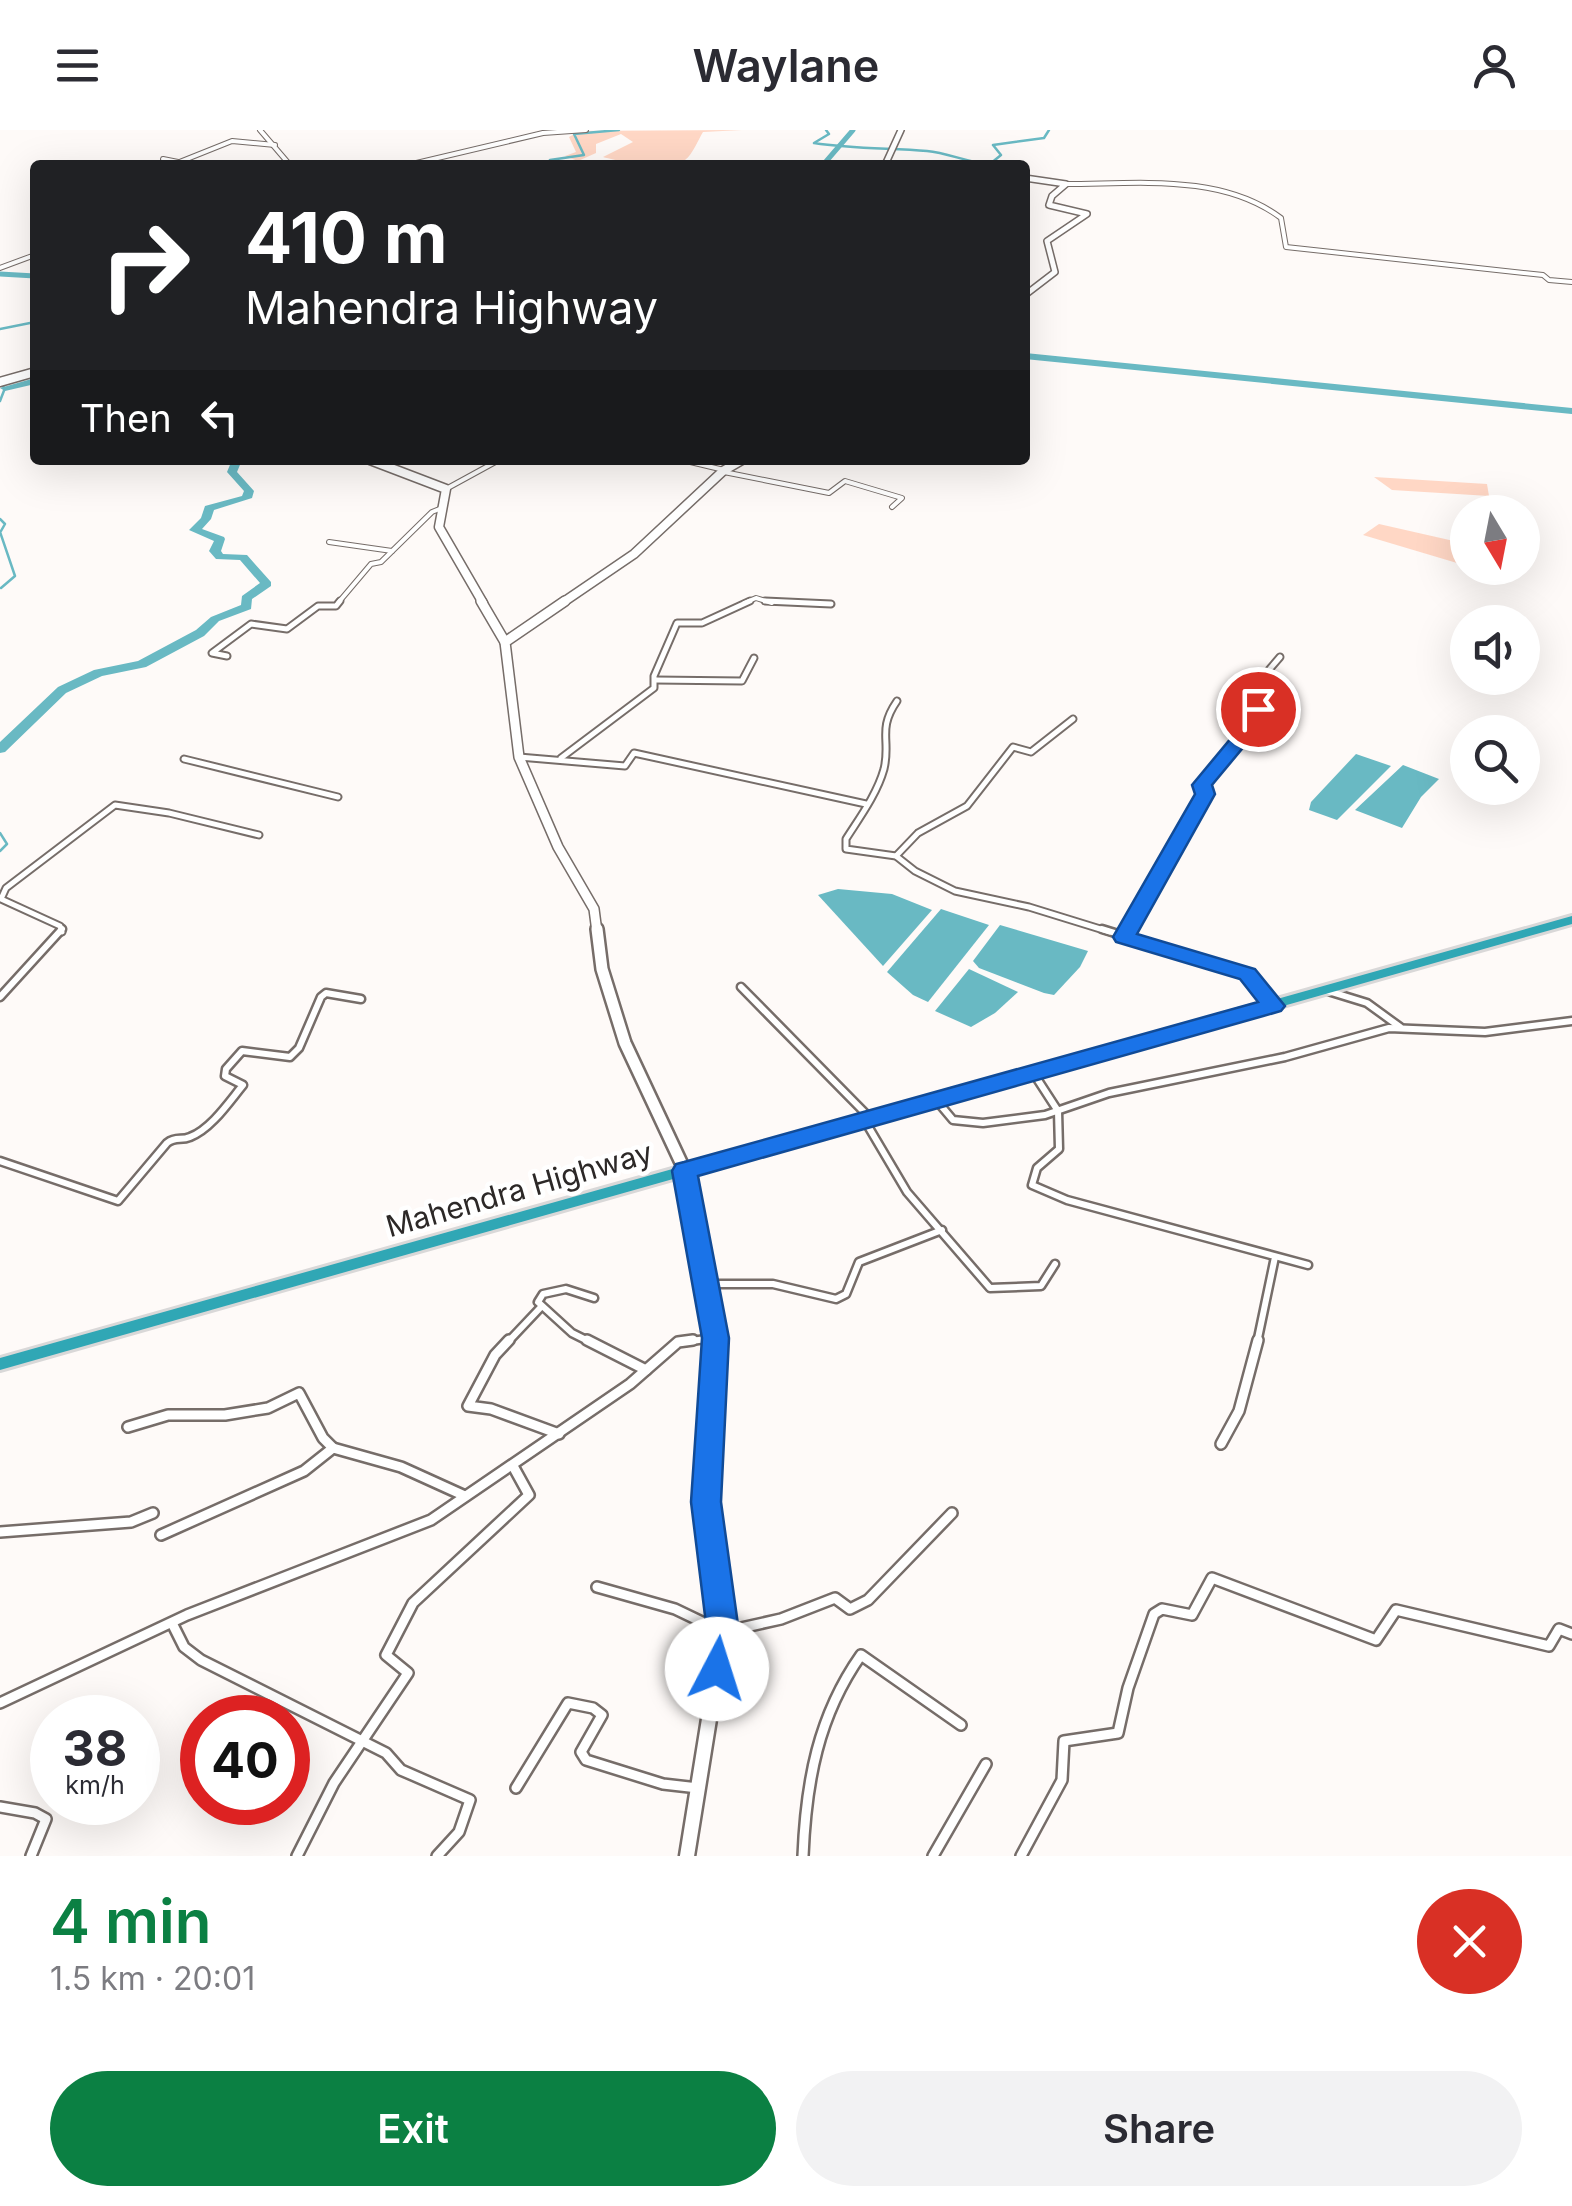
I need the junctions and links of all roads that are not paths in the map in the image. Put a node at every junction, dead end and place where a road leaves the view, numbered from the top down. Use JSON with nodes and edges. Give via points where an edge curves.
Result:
{"nodes":[{"id":1,"x":260,"y":130,"type":"edge"},
{"id":2,"x":540,"y":130,"type":"edge"},
{"id":3,"x":586,"y":130,"type":"edge"},
{"id":4,"x":901,"y":130,"type":"edge"},
{"id":5,"x":547,"y":133,"type":"junction"},
{"id":6,"x":275,"y":145,"type":"junction"},
{"id":7,"x":164,"y":159,"type":"dead end"},
{"id":8,"x":169,"y":160,"type":"edge"},
{"id":9,"x":184,"y":160,"type":"edge"},
{"id":10,"x":286,"y":160,"type":"edge"},
{"id":11,"x":430,"y":160,"type":"edge"},
{"id":12,"x":888,"y":160,"type":"edge"},
{"id":13,"x":1030,"y":179,"type":"edge"},
{"id":14,"x":1066,"y":184,"type":"junction"},
{"id":15,"x":30,"y":256,"type":"edge"},
{"id":16,"x":0,"y":268,"type":"edge"},
{"id":17,"x":1572,"y":282,"type":"edge"},
{"id":18,"x":1030,"y":290,"type":"edge"},
{"id":19,"x":30,"y":373,"type":"edge"},
{"id":20,"x":4,"y":381,"type":"edge"},
{"id":21,"x":383,"y":465,"type":"edge"},
{"id":22,"x":490,"y":465,"type":"edge"},
{"id":23,"x":701,"y":465,"type":"edge"},
{"id":24,"x":734,"y":465,"type":"edge"},
{"id":25,"x":724,"y":471,"type":"junction"},
{"id":26,"x":446,"y":489,"type":"junction"},
{"id":27,"x":892,"y":507,"type":"dead end"},
{"id":28,"x":442,"y":508,"type":"junction"},
{"id":29,"x":329,"y":542,"type":"dead end"},
{"id":30,"x":392,"y":551,"type":"junction"},
{"id":31,"x":831,"y":604,"type":"dead end"},
{"id":32,"x":505,"y":642,"type":"junction"},
{"id":33,"x":226,"y":656,"type":"dead end"},
{"id":34,"x":1280,"y":657,"type":"dead end"},
{"id":35,"x":754,"y":658,"type":"dead end"},
{"id":36,"x":655,"y":680,"type":"junction"},
{"id":37,"x":897,"y":701,"type":"dead end"},
{"id":38,"x":1074,"y":719,"type":"dead end"},
{"id":39,"x":519,"y":757,"type":"junction"},
{"id":40,"x":184,"y":759,"type":"dead end"},
{"id":41,"x":560,"y":759,"type":"junction"},
{"id":42,"x":338,"y":797,"type":"dead end"},
{"id":43,"x":866,"y":804,"type":"junction"},
{"id":44,"x":259,"y":835,"type":"dead end"},
{"id":45,"x":896,"y":856,"type":"junction"},
{"id":46,"x":1572,"y":920,"type":"edge"},
{"id":47,"x":1124,"y":937,"type":"junction"},
{"id":48,"x":741,"y":987,"type":"dead end"},
{"id":49,"x":1325,"y":990,"type":"junction"},
{"id":50,"x":0,"y":997,"type":"edge"},
{"id":51,"x":361,"y":1000,"type":"dead end"},
{"id":52,"x":1273,"y":1006,"type":"junction"},
{"id":53,"x":1572,"y":1020,"type":"edge"},
{"id":54,"x":1400,"y":1028,"type":"junction"},
{"id":55,"x":1034,"y":1074,"type":"junction"},
{"id":56,"x":937,"y":1101,"type":"junction"},
{"id":57,"x":1058,"y":1110,"type":"junction"},
{"id":58,"x":868,"y":1120,"type":"junction"},
{"id":59,"x":0,"y":1162,"type":"edge"},
{"id":60,"x":684,"y":1171,"type":"junction"},
{"id":61,"x":942,"y":1230,"type":"junction"},
{"id":62,"x":1275,"y":1257,"type":"junction"},
{"id":63,"x":1055,"y":1264,"type":"dead end"},
{"id":64,"x":1308,"y":1265,"type":"dead end"},
{"id":65,"x":708,"y":1284,"type":"junction"},
{"id":66,"x":594,"y":1298,"type":"dead end"},
{"id":67,"x":542,"y":1307,"type":"junction"},
{"id":68,"x":716,"y":1338,"type":"junction"},
{"id":69,"x":0,"y":1364,"type":"edge"},
{"id":70,"x":646,"y":1370,"type":"junction"},
{"id":71,"x":128,"y":1427,"type":"dead end"},
{"id":72,"x":559,"y":1434,"type":"junction"},
{"id":73,"x":1221,"y":1444,"type":"dead end"},
{"id":74,"x":333,"y":1448,"type":"junction"},
{"id":75,"x":513,"y":1466,"type":"junction"},
{"id":76,"x":466,"y":1496,"type":"junction"},
{"id":77,"x":952,"y":1513,"type":"dead end"},
{"id":78,"x":153,"y":1514,"type":"dead end"},
{"id":79,"x":0,"y":1532,"type":"edge"},
{"id":80,"x":162,"y":1535,"type":"dead end"},
{"id":81,"x":597,"y":1587,"type":"dead end"},
{"id":82,"x":172,"y":1623,"type":"junction"},
{"id":83,"x":723,"y":1632,"type":"junction"},
{"id":84,"x":1572,"y":1634,"type":"edge"},
{"id":85,"x":0,"y":1703,"type":"edge"},
{"id":86,"x":960,"y":1726,"type":"dead end"},
{"id":87,"x":364,"y":1742,"type":"junction"},
{"id":88,"x":986,"y":1764,"type":"dead end"},
{"id":89,"x":516,"y":1788,"type":"dead end"},
{"id":90,"x":699,"y":1788,"type":"junction"},
{"id":91,"x":0,"y":1807,"type":"edge"},
{"id":92,"x":31,"y":1856,"type":"edge"},
{"id":93,"x":297,"y":1856,"type":"edge"},
{"id":94,"x":436,"y":1856,"type":"edge"},
{"id":95,"x":687,"y":1856,"type":"edge"},
{"id":96,"x":803,"y":1856,"type":"edge"},
{"id":97,"x":932,"y":1856,"type":"edge"},
{"id":98,"x":1021,"y":1856,"type":"edge"}],
"edges":[{"from":1,"to":6,"type":"street"},
{"from":2,"to":5,"type":"street"},
{"from":3,"to":5,"type":"street"},
{"from":4,"to":12,"type":"street"},
{"from":5,"to":11,"type":"street"},
{"from":6,"to":9,"type":"street","via":[[232,141]]},
{"from":6,"to":10,"type":"street"},
{"from":7,"to":8,"type":"street"},
{"from":13,"to":14,"type":"street"},
{"from":14,"to":17,"type":"street","via":[[1216,191],[1282,218],[1289,248]]},
{"from":14,"to":18,"type":"street","via":[[1049,205],[1087,214],[1047,241],[1055,272]]},
{"from":15,"to":16,"type":"street"},
{"from":19,"to":20,"type":"street"},
{"from":21,"to":26,"type":"street"},
{"from":22,"to":26,"type":"street"},
{"from":23,"to":25,"type":"street"},
{"from":24,"to":25,"type":"street"},
{"from":25,"to":27,"type":"street","via":[[829,493],[845,481],[902,498]]},
{"from":25,"to":32,"type":"street","via":[[634,554]]},
{"from":26,"to":28,"type":"street"},
{"from":28,"to":30,"type":"street"},
{"from":28,"to":32,"type":"street","via":[[439,527]]},
{"from":29,"to":30,"type":"street"},
{"from":30,"to":33,"type":"street","via":[[371,564],[336,606],[318,606],[287,629],[256,621],[212,653]]},
{"from":31,"to":36,"type":"street","via":[[756,598],[702,622],[676,623]]},
{"from":32,"to":39,"type":"street"},
{"from":34,"to":47,"type":"street","via":[[1243,700],[1261,714],[1202,785],[1205,794]]},
{"from":35,"to":36,"type":"street","via":[[742,682]]},
{"from":36,"to":41,"type":"street","via":[[654,688]]},
{"from":37,"to":43,"type":"street","via":[[880,735],[886,766]]},
{"from":38,"to":45,"type":"street","via":[[1032,752],[1013,747],[968,806],[918,833]]},
{"from":39,"to":41,"type":"street"},
{"from":39,"to":60,"type":"street","via":[[594,909],[602,969],[625,1044]]},
{"from":40,"to":42,"type":"street"},
{"from":41,"to":43,"type":"street","via":[[625,766],[634,752]]},
{"from":43,"to":45,"type":"street","via":[[846,849]]},
{"from":44,"to":50,"type":"street","via":[[114,805],[6,888],[1,899],[63,931]]},
{"from":45,"to":47,"type":"street","via":[[955,891]]},
{"from":46,"to":49,"type":"highway","name":"Mahendra Highway"},
{"from":47,"to":52,"type":"street","via":[[1248,974]]},
{"from":48,"to":58,"type":"street"},
{"from":49,"to":52,"type":"highway","name":"Mahendra Highway"},
{"from":49,"to":54,"type":"street","via":[[1343,992]]},
{"from":51,"to":59,"type":"street","via":[[321,997],[290,1058],[242,1052],[225,1076],[243,1085],[222,1111],[188,1138],[167,1142],[118,1201]]},
{"from":52,"to":55,"type":"highway","name":"Mahendra Highway"},
{"from":53,"to":54,"type":"street","via":[[1485,1032]]},
{"from":54,"to":57,"type":"street","via":[[1170,1077]]},
{"from":55,"to":56,"type":"highway","name":"Mahendra Highway"},
{"from":55,"to":57,"type":"street"},
{"from":56,"to":57,"type":"street","via":[[966,1123]]},
{"from":56,"to":58,"type":"highway","name":"Mahendra Highway"},
{"from":57,"to":62,"type":"street","via":[[1059,1149],[1043,1158],[1032,1185]]},
{"from":58,"to":60,"type":"highway","name":"Mahendra Highway"},
{"from":58,"to":61,"type":"street","via":[[907,1192]]},
{"from":60,"to":65,"type":"street"},
{"from":60,"to":69,"type":"highway","name":"Mahendra Highway"},
{"from":61,"to":63,"type":"street","via":[[990,1288],[1042,1286]]},
{"from":61,"to":65,"type":"street","via":[[860,1262],[846,1294],[836,1299],[771,1282]]},
{"from":62,"to":64,"type":"street"},
{"from":62,"to":73,"type":"street","via":[[1239,1410]]},
{"from":65,"to":68,"type":"street"},
{"from":66,"to":67,"type":"street","via":[[566,1289],[543,1294]]},
{"from":67,"to":70,"type":"street","via":[[572,1333]]},
{"from":67,"to":72,"type":"street","via":[[496,1355],[468,1406]]},
{"from":68,"to":70,"type":"street","via":[[678,1342]]},
{"from":68,"to":83,"type":"street","via":[[706,1502]]},
{"from":70,"to":72,"type":"street"},
{"from":71,"to":74,"type":"street","via":[[168,1415],[268,1408],[299,1393]]},
{"from":72,"to":75,"type":"street"},
{"from":74,"to":76,"type":"street"},
{"from":74,"to":80,"type":"street","via":[[304,1471]]},
{"from":75,"to":76,"type":"street"},
{"from":75,"to":87,"type":"street","via":[[529,1496],[413,1603],[386,1655],[408,1673]]},
{"from":76,"to":82,"type":"street","via":[[430,1520]]},
{"from":77,"to":83,"type":"street","via":[[868,1600],[850,1609],[835,1598]]},
{"from":78,"to":79,"type":"street","via":[[131,1522]]},
{"from":81,"to":83,"type":"street","via":[[675,1609]]},
{"from":82,"to":85,"type":"street"},
{"from":82,"to":87,"type":"street","via":[[184,1648],[202,1660]]},
{"from":83,"to":90,"type":"street"},
{"from":84,"to":98,"type":"street","via":[[1559,1629],[1548,1646],[1396,1610],[1376,1640],[1212,1578],[1192,1616],[1162,1609],[1154,1614],[1118,1733],[1064,1741],[1062,1780]]},
{"from":86,"to":96,"type":"street","via":[[861,1655],[844,1676],[808,1776]]},
{"from":87,"to":93,"type":"street","via":[[334,1782]]},
{"from":87,"to":94,"type":"street","via":[[401,1770],[470,1800],[459,1832]]},
{"from":88,"to":97,"type":"street"},
{"from":89,"to":90,"type":"street","via":[[568,1703],[602,1714],[581,1752],[586,1760]]},
{"from":90,"to":95,"type":"street"},
{"from":91,"to":92,"type":"street","via":[[46,1819]]}]}
